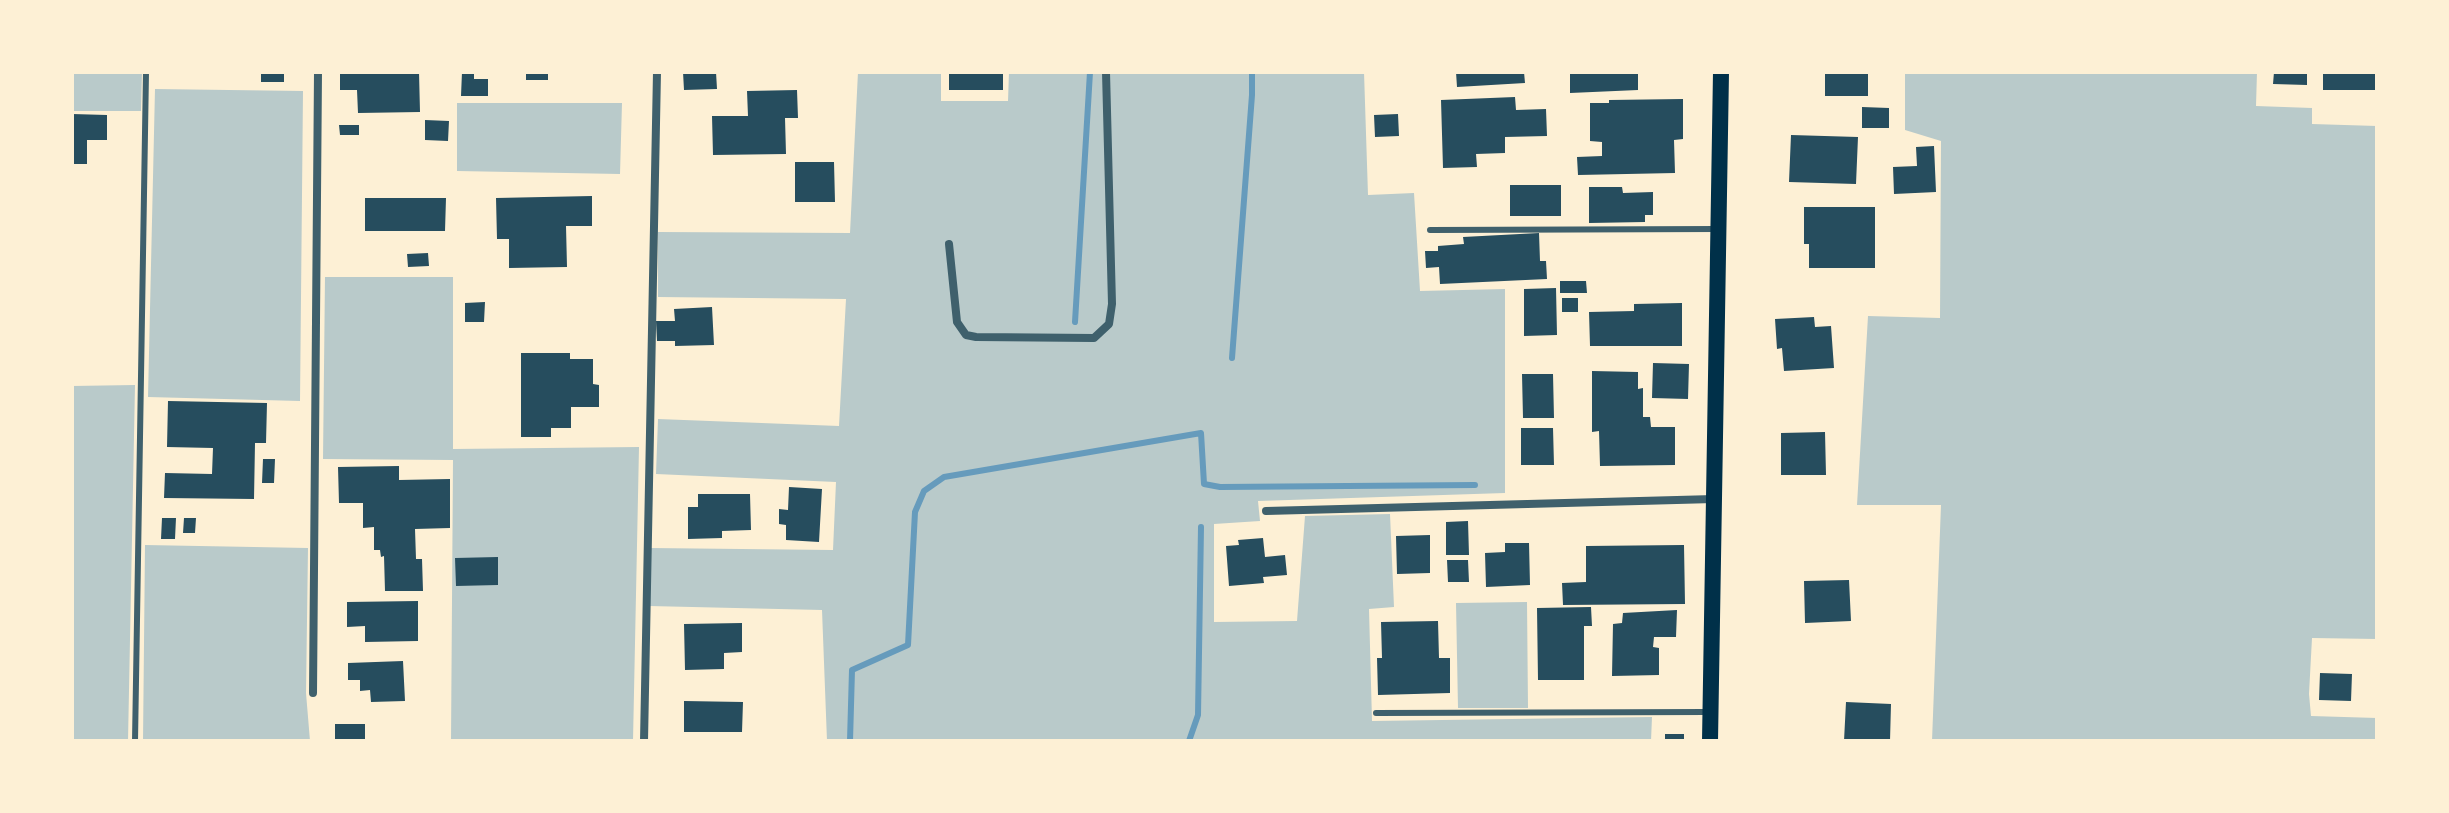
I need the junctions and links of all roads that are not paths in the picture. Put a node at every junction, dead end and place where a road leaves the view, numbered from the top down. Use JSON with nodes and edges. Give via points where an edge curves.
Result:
{"nodes":[{"id":1,"x":146,"y":72,"type":"edge"},
{"id":2,"x":318,"y":72,"type":"edge"},
{"id":3,"x":657,"y":72,"type":"edge"},
{"id":4,"x":1106,"y":72,"type":"edge"},
{"id":5,"x":1721,"y":72,"type":"edge"},
{"id":6,"x":1718,"y":229,"type":"junction"},
{"id":7,"x":1430,"y":230,"type":"dead end"},
{"id":8,"x":949,"y":244,"type":"dead end"},
{"id":9,"x":1714,"y":499,"type":"junction"},
{"id":10,"x":1266,"y":511,"type":"dead end"},
{"id":11,"x":313,"y":693,"type":"dead end"},
{"id":12,"x":1711,"y":712,"type":"junction"},
{"id":13,"x":1376,"y":713,"type":"dead end"},
{"id":14,"x":135,"y":741,"type":"edge"},
{"id":15,"x":644,"y":741,"type":"edge"},
{"id":16,"x":1710,"y":741,"type":"edge"}],
"edges":[{"from":1,"to":14,"type":"lane"},
{"from":2,"to":11,"type":"street"},
{"from":3,"to":15,"type":"street"},
{"from":4,"to":8,"type":"street","via":[[1109,324],[1094,338],[966,335],[957,322]]},
{"from":5,"to":6,"type":"main road"},
{"from":6,"to":7,"type":"lane"},
{"from":6,"to":9,"type":"main road"},
{"from":9,"to":10,"type":"street"},
{"from":9,"to":12,"type":"main road"},
{"from":12,"to":13,"type":"lane"},
{"from":12,"to":16,"type":"main road"}]}
